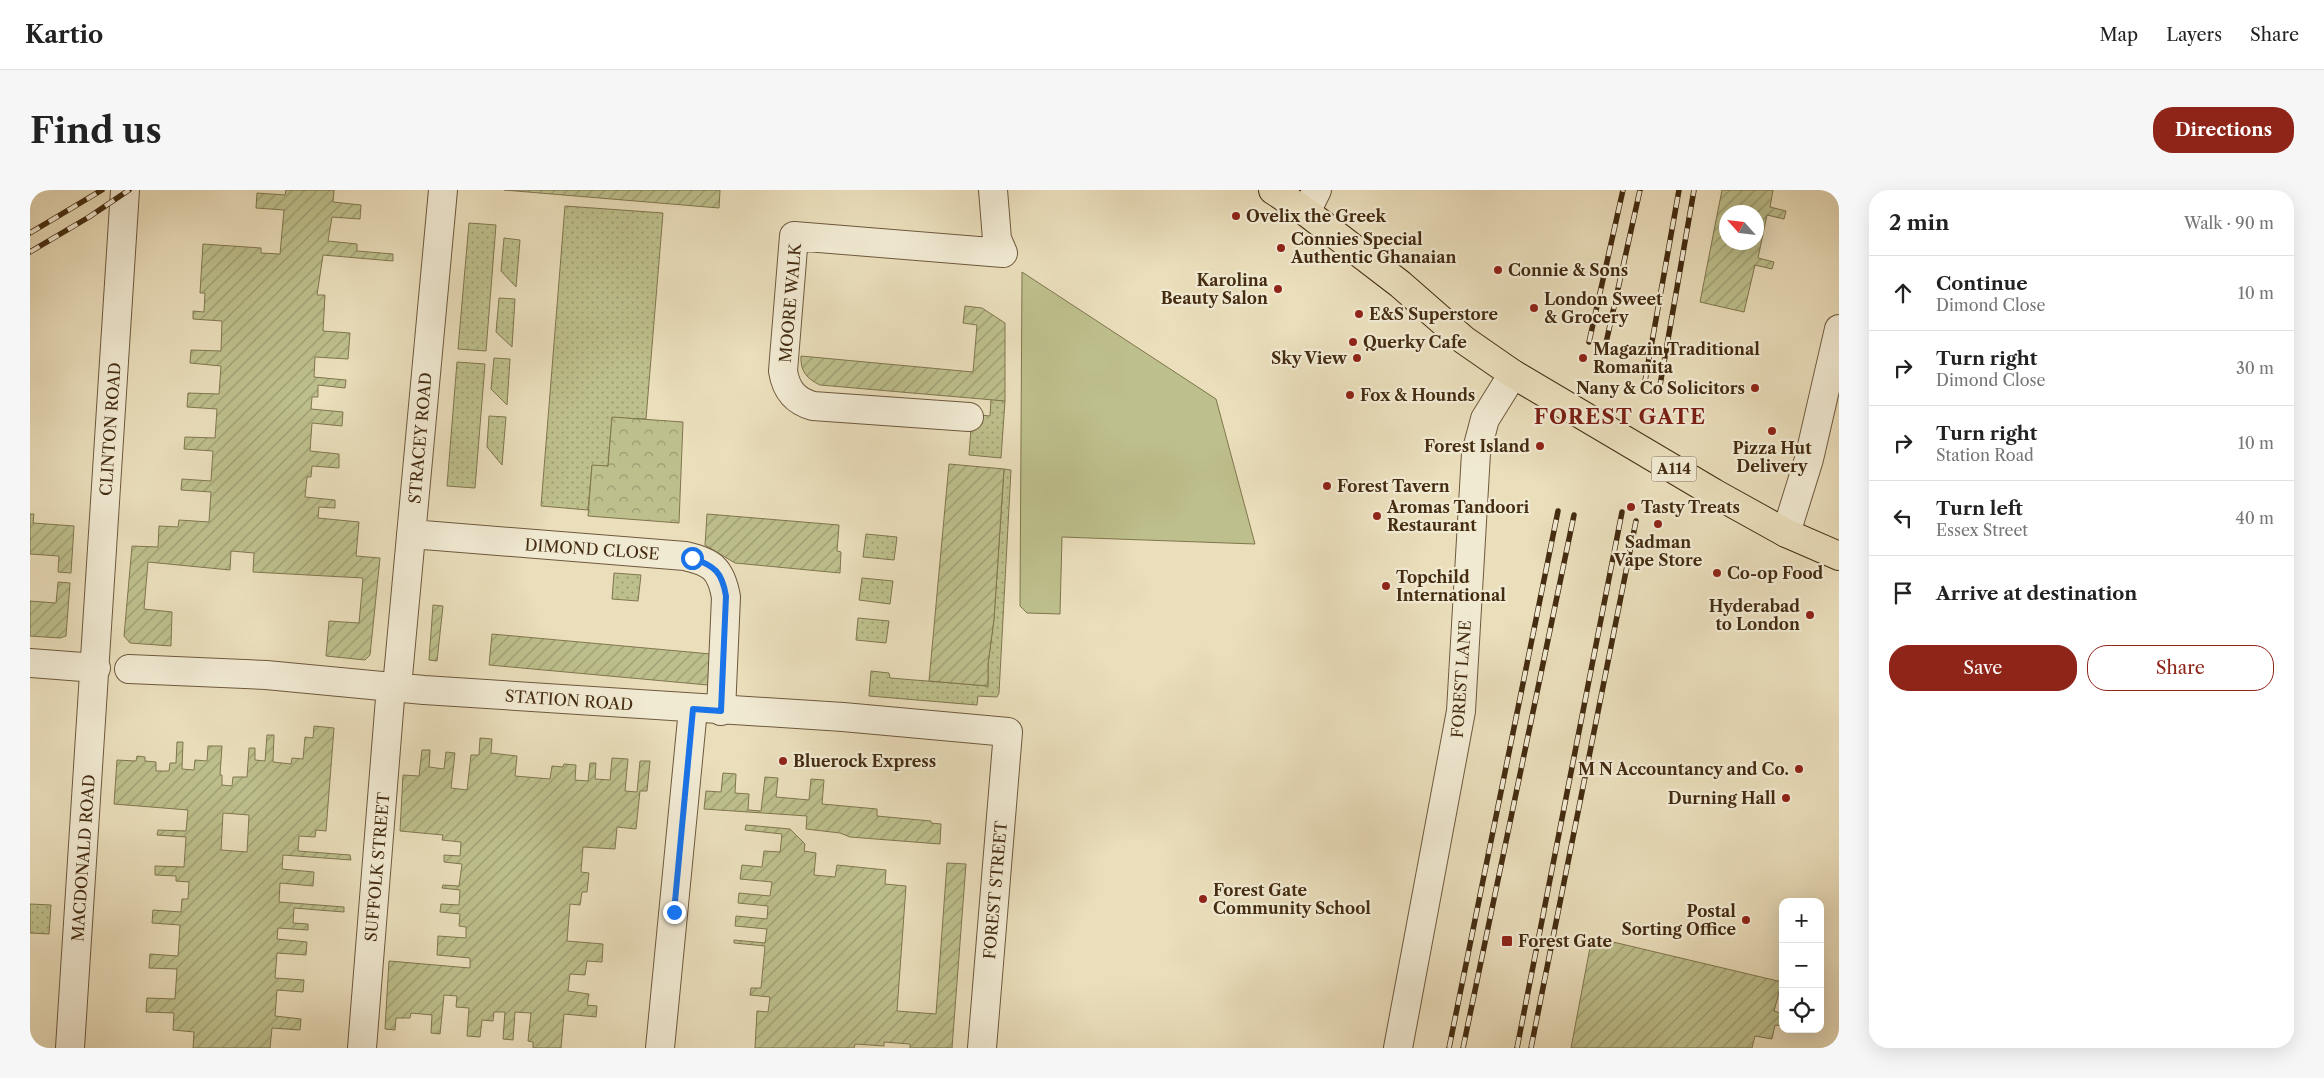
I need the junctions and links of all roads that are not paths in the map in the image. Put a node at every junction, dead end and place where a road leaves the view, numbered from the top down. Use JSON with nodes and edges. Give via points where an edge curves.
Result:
{"nodes":[{"id":1,"x":125,"y":190,"type":"edge"},
{"id":2,"x":443,"y":190,"type":"edge"},
{"id":3,"x":993,"y":190,"type":"edge"},
{"id":4,"x":1273,"y":190,"type":"edge"},
{"id":5,"x":1312,"y":201,"type":"edge"},
{"id":6,"x":1839,"y":329,"type":"edge"},
{"id":7,"x":1513,"y":374,"type":"junction"},
{"id":8,"x":970,"y":417,"type":"dead end"},
{"id":9,"x":1786,"y":533,"type":"junction"},
{"id":10,"x":411,"y":534,"type":"junction"},
{"id":11,"x":1839,"y":556,"type":"edge"},
{"id":12,"x":30,"y":663,"type":"edge"},
{"id":13,"x":96,"y":668,"type":"junction"},
{"id":14,"x":129,"y":669,"type":"dead end"},
{"id":15,"x":394,"y":687,"type":"junction"},
{"id":16,"x":693,"y":709,"type":"junction"},
{"id":17,"x":721,"y":711,"type":"junction"},
{"id":18,"x":1008,"y":732,"type":"joint"},
{"id":19,"x":70,"y":1048,"type":"edge"},
{"id":20,"x":362,"y":1048,"type":"edge"},
{"id":21,"x":660,"y":1048,"type":"edge"},
{"id":22,"x":982,"y":1048,"type":"edge"},
{"id":23,"x":1398,"y":1048,"type":"edge"}],
"edges":[{"from":1,"to":13,"type":"street","name":"CLINTON ROAD"},
{"from":2,"to":10,"type":"street","name":"STRACEY ROAD"},
{"from":3,"to":8,"type":"street","name":"MOORE WALK","via":[[997,238],[1003,253],[794,236],[783,371],[785,381],[796,398],[813,406]]},
{"from":4,"to":5,"type":"main road","number":"A114"},
{"from":5,"to":7,"type":"main road","number":"A114","via":[[1464,340]]},
{"from":6,"to":9,"type":"street","via":[[1809,459]]},
{"from":7,"to":9,"type":"main road","number":"A114"},
{"from":7,"to":23,"type":"street","name":"FOREST LANE","via":[[1485,419],[1476,453],[1461,710]]},
{"from":9,"to":11,"type":"main road","number":"A114"},
{"from":10,"to":15,"type":"street","name":"STRACEY ROAD"},
{"from":10,"to":17,"type":"street","name":"DIMOND CLOSE","via":[[685,556],[706,562],[723,578],[726,596]]},
{"from":12,"to":13,"type":"street"},
{"from":13,"to":19,"type":"street","name":"MACDONALD ROAD"},
{"from":14,"to":15,"type":"street","name":"STATION ROAD"},
{"from":15,"to":16,"type":"street","name":"STATION ROAD"},
{"from":15,"to":20,"type":"street","name":"SUFFOLK STREET"},
{"from":16,"to":17,"type":"street","name":"STATION ROAD"},
{"from":16,"to":21,"type":"street"},
{"from":17,"to":18,"type":"street","name":"STATION ROAD"},
{"from":18,"to":22,"type":"street","name":"FOREST STREET"}]}
